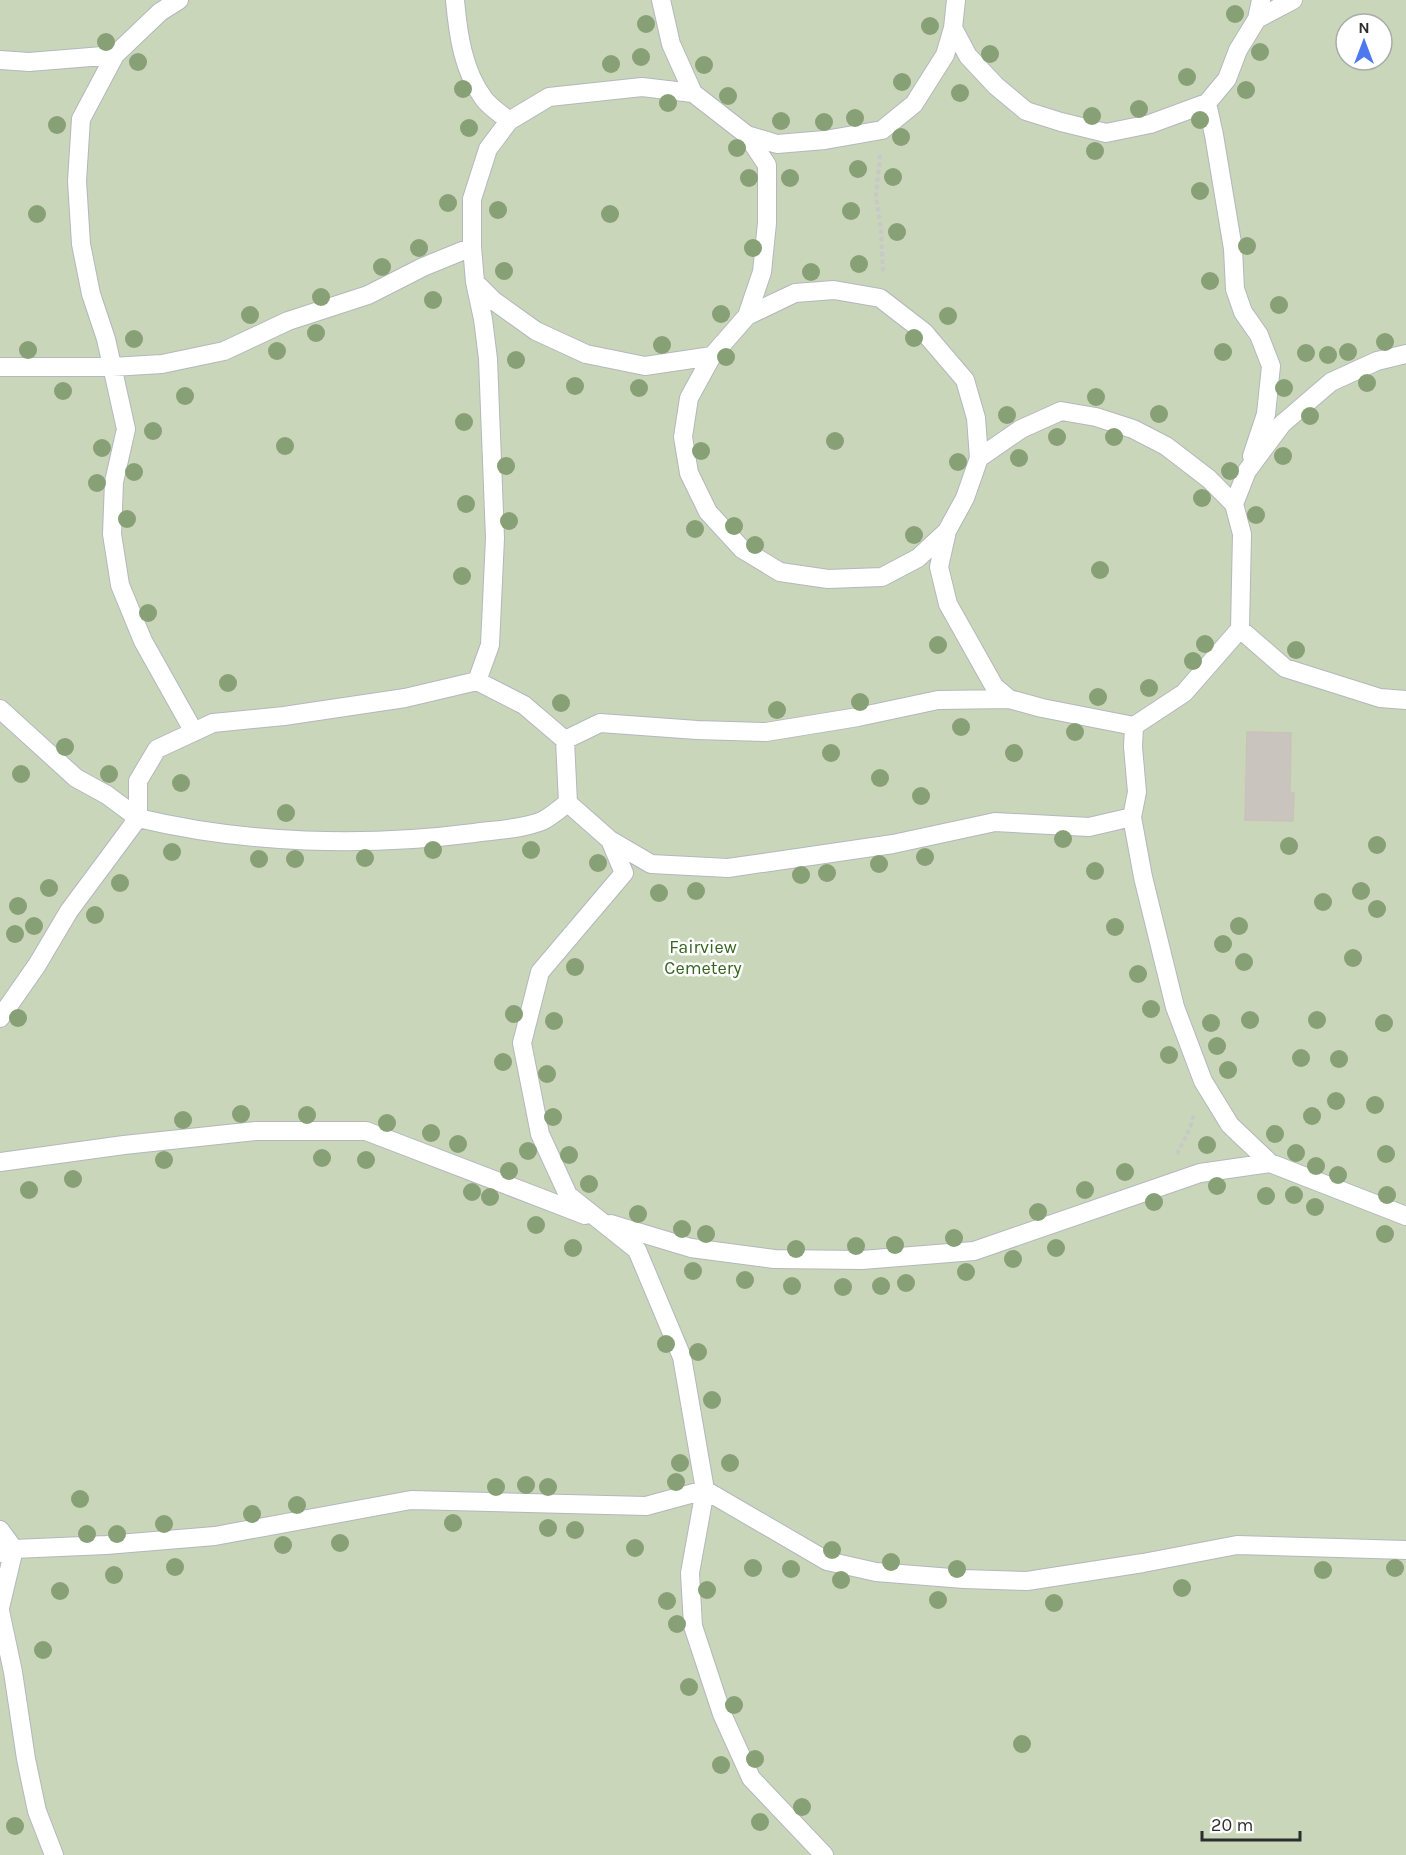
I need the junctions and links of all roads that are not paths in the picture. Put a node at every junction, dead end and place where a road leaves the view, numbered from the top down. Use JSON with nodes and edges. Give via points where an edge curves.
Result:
{"nodes":[{"id":1,"x":179,"y":0,"type":"edge"},
{"id":2,"x":454,"y":0,"type":"edge"},
{"id":3,"x":661,"y":0,"type":"edge"},
{"id":4,"x":956,"y":0,"type":"edge"},
{"id":5,"x":1260,"y":0,"type":"edge"},
{"id":6,"x":1293,"y":0,"type":"edge"},
{"id":7,"x":1257,"y":19,"type":"junction"},
{"id":8,"x":953,"y":28,"type":"junction"},
{"id":9,"x":115,"y":55,"type":"junction"},
{"id":10,"x":0,"y":60,"type":"edge"},
{"id":11,"x":693,"y":93,"type":"junction"},
{"id":12,"x":1207,"y":102,"type":"junction"},
{"id":13,"x":509,"y":121,"type":"junction"},
{"id":14,"x":747,"y":135,"type":"junction"},
{"id":15,"x":472,"y":247,"type":"junction"},
{"id":16,"x":475,"y":282,"type":"junction"},
{"id":17,"x":747,"y":316,"type":"junction"},
{"id":18,"x":1406,"y":354,"type":"edge"},
{"id":19,"x":712,"y":356,"type":"junction"},
{"id":20,"x":0,"y":367,"type":"edge"},
{"id":21,"x":112,"y":367,"type":"junction"},
{"id":22,"x":979,"y":458,"type":"junction"},
{"id":23,"x":1247,"y":471,"type":"junction"},
{"id":24,"x":1234,"y":504,"type":"junction"},
{"id":25,"x":947,"y":531,"type":"junction"},
{"id":26,"x":1240,"y":629,"type":"junction"},
{"id":27,"x":477,"y":681,"type":"junction"},
{"id":28,"x":1009,"y":699,"type":"junction"},
{"id":29,"x":1406,"y":700,"type":"edge"},
{"id":30,"x":0,"y":709,"type":"edge"},
{"id":31,"x":1134,"y":726,"type":"junction"},
{"id":32,"x":194,"y":732,"type":"junction"},
{"id":33,"x":565,"y":740,"type":"junction"},
{"id":34,"x":568,"y":803,"type":"junction"},
{"id":35,"x":1132,"y":817,"type":"junction"},
{"id":36,"x":138,"y":818,"type":"junction"},
{"id":37,"x":610,"y":840,"type":"junction"},
{"id":38,"x":0,"y":1018,"type":"edge"},
{"id":39,"x":0,"y":1162,"type":"edge"},
{"id":40,"x":1270,"y":1163,"type":"junction"},
{"id":41,"x":1406,"y":1216,"type":"edge"},
{"id":42,"x":600,"y":1221,"type":"junction"},
{"id":43,"x":705,"y":1490,"type":"junction"},
{"id":44,"x":0,"y":1530,"type":"edge"},
{"id":45,"x":1406,"y":1550,"type":"edge"},
{"id":46,"x":7,"y":1551,"type":"edge"},
{"id":47,"x":0,"y":1609,"type":"edge"},
{"id":48,"x":54,"y":1855,"type":"edge"},
{"id":49,"x":824,"y":1855,"type":"edge"}],
"edges":[{"from":1,"to":9,"type":"lane","via":[[160,12]]},
{"from":2,"to":13,"type":"lane","via":[[468,70],[484,100]]},
{"from":3,"to":11,"type":"lane","via":[[670,44]]},
{"from":4,"to":8,"type":"lane"},
{"from":5,"to":7,"type":"lane"},
{"from":6,"to":7,"type":"lane"},
{"from":7,"to":12,"type":"lane","via":[[1227,79]]},
{"from":8,"to":12,"type":"lane","via":[[968,56],[996,86],[1026,111],[1061,122],[1106,133],[1150,124]]},
{"from":8,"to":14,"type":"lane","via":[[945,55],[914,104],[882,130],[777,144]]},
{"from":9,"to":10,"type":"lane","via":[[29,62]]},
{"from":9,"to":21,"type":"lane","via":[[81,119],[76,181],[81,244]]},
{"from":11,"to":13,"type":"lane","via":[[642,87],[549,97]]},
{"from":11,"to":14,"type":"lane"},
{"from":12,"to":23,"type":"lane","via":[[1233,249],[1234,289],[1271,366],[1266,414]]},
{"from":13,"to":15,"type":"lane","via":[[488,149],[472,199]]},
{"from":14,"to":17,"type":"lane","via":[[767,165],[762,272]]},
{"from":15,"to":16,"type":"lane"},
{"from":15,"to":21,"type":"lane","via":[[368,295],[288,321],[224,351],[162,364]]},
{"from":16,"to":19,"type":"lane","via":[[536,331],[586,354],[645,366]]},
{"from":16,"to":27,"type":"lane","via":[[488,359],[495,538],[490,645]]},
{"from":17,"to":19,"type":"lane"},
{"from":17,"to":22,"type":"lane","via":[[795,292],[834,290],[880,298],[924,332],[965,380],[976,418]]},
{"from":18,"to":23,"type":"lane","via":[[1331,382],[1282,424]]},
{"from":19,"to":25,"type":"lane","via":[[689,398],[683,437],[689,473],[708,512],[741,549],[780,572],[828,579],[882,577],[918,558]]},
{"from":20,"to":21,"type":"lane"},
{"from":21,"to":32,"type":"lane","via":[[126,429],[114,482],[112,534],[120,585],[143,641]]},
{"from":22,"to":24,"type":"lane","via":[[1021,429],[1061,411],[1070,412],[1133,429],[1166,447],[1209,479]]},
{"from":22,"to":25,"type":"lane","via":[[965,498]]},
{"from":23,"to":24,"type":"lane"},
{"from":24,"to":26,"type":"lane","via":[[1242,534]]},
{"from":25,"to":28,"type":"lane","via":[[939,567],[948,604],[994,686]]},
{"from":26,"to":29,"type":"lane","via":[[1285,668],[1380,698]]},
{"from":26,"to":31,"type":"lane","via":[[1184,693]]},
{"from":27,"to":32,"type":"lane","via":[[405,698],[213,723]]},
{"from":27,"to":33,"type":"lane","via":[[524,705]]},
{"from":28,"to":31,"type":"lane"},
{"from":28,"to":33,"type":"lane","via":[[938,700],[766,732],[600,723]]},
{"from":30,"to":36,"type":"lane","via":[[76,778]]},
{"from":31,"to":35,"type":"lane","via":[[1137,792]]},
{"from":32,"to":36,"type":"lane","via":[[157,749],[138,781]]},
{"from":33,"to":34,"type":"lane"},
{"from":34,"to":36,"type":"lane","via":[[542,821],[418,840],[266,838],[181,829]]},
{"from":34,"to":37,"type":"lane"},
{"from":35,"to":37,"type":"lane","via":[[1089,826],[995,822],[892,844],[728,868],[651,864]]},
{"from":35,"to":40,"type":"lane","via":[[1175,1007],[1203,1081],[1230,1125]]},
{"from":36,"to":38,"type":"lane","via":[[69,910]]},
{"from":37,"to":42,"type":"lane","via":[[624,873],[540,972],[522,1043],[540,1134],[568,1195]]},
{"from":39,"to":42,"type":"lane","via":[[256,1131],[366,1131]]},
{"from":40,"to":41,"type":"lane"},
{"from":40,"to":42,"type":"lane","via":[[1200,1173],[974,1251],[862,1260],[774,1259],[691,1248]]},
{"from":42,"to":43,"type":"lane","via":[[637,1250],[682,1357]]},
{"from":43,"to":45,"type":"lane","via":[[828,1561],[876,1572],[1027,1581],[1237,1545]]},
{"from":43,"to":46,"type":"lane","via":[[646,1506],[411,1500],[215,1536]]},
{"from":43,"to":49,"type":"lane","via":[[690,1573],[693,1626],[722,1714],[751,1778]]},
{"from":44,"to":46,"type":"lane"},
{"from":46,"to":47,"type":"lane"},
{"from":47,"to":48,"type":"lane","via":[[37,1811]]}]}
